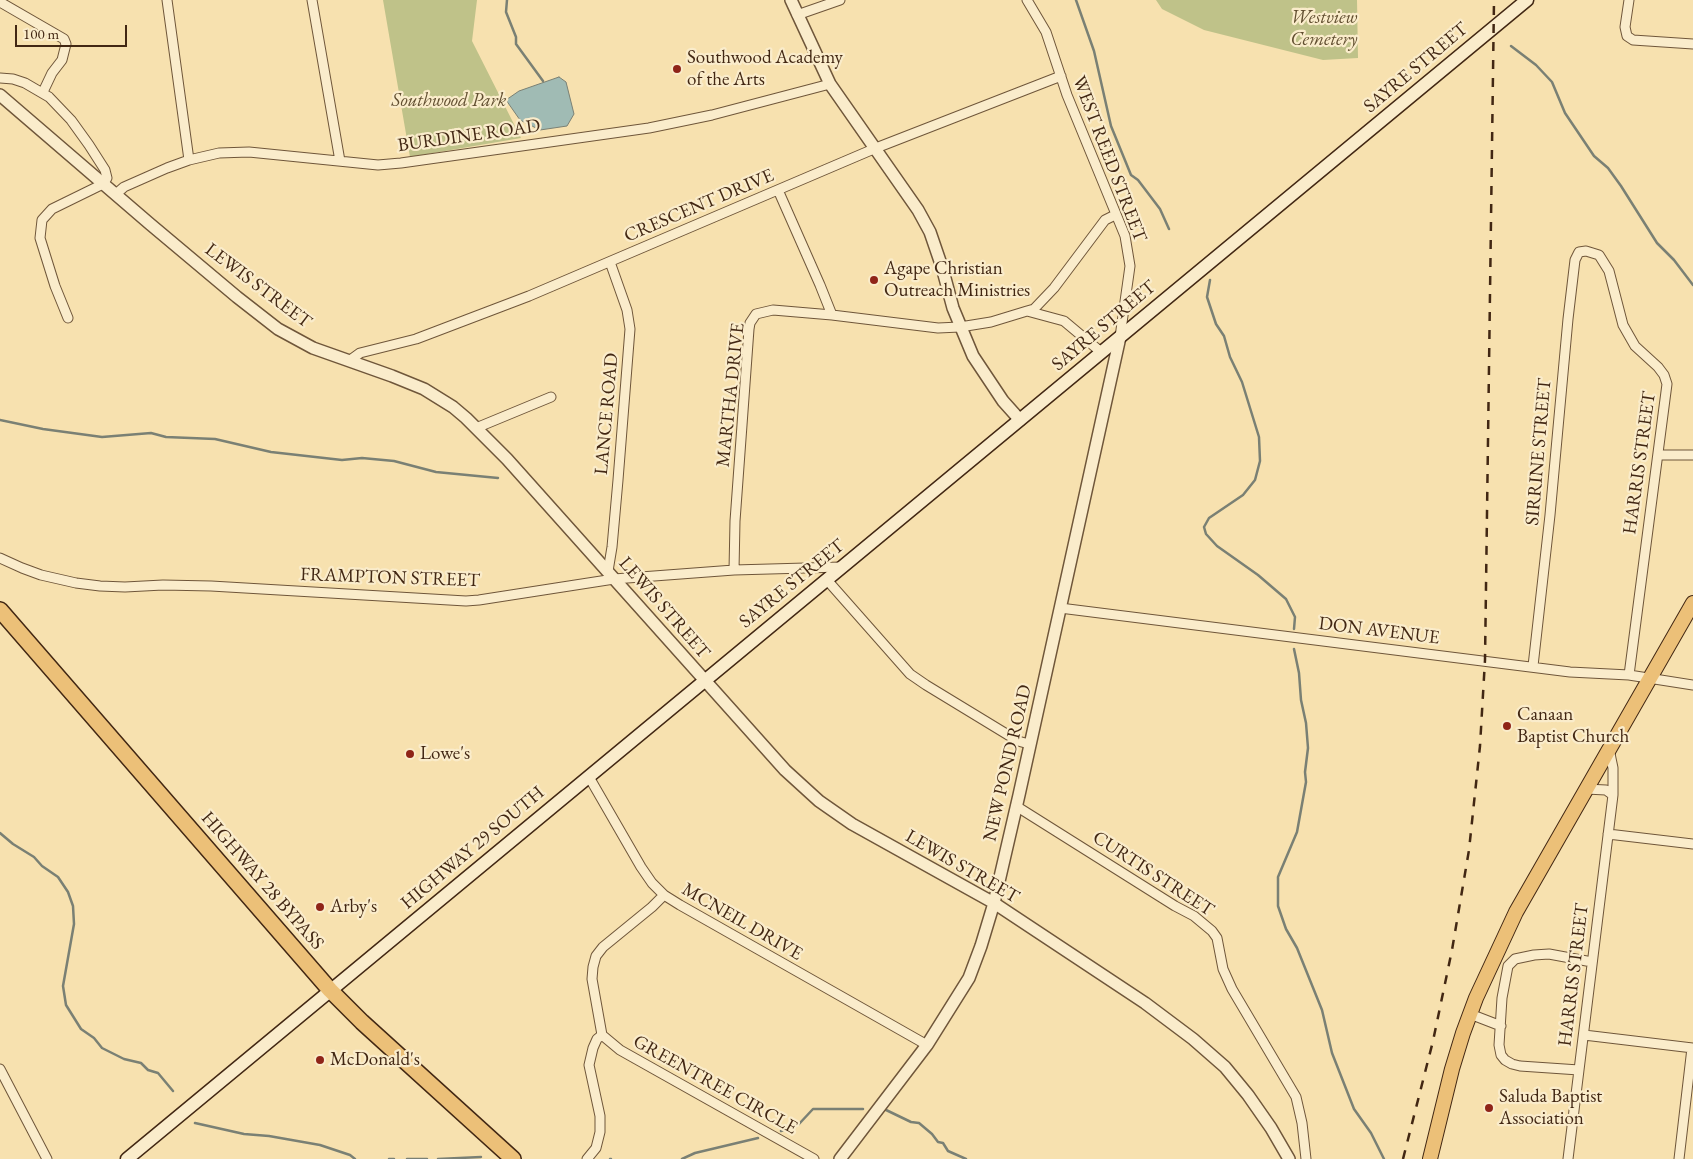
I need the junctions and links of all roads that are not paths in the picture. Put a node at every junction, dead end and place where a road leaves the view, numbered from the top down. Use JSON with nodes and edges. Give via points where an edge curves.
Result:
{"nodes":[{"id":1,"x":167,"y":0,"type":"edge"},
{"id":2,"x":312,"y":0,"type":"edge"},
{"id":3,"x":790,"y":0,"type":"edge"},
{"id":4,"x":840,"y":0,"type":"edge"},
{"id":5,"x":1027,"y":0,"type":"edge"},
{"id":6,"x":1527,"y":0,"type":"edge"},
{"id":7,"x":1629,"y":0,"type":"edge"},
{"id":8,"x":0,"y":2,"type":"edge"},
{"id":9,"x":797,"y":15,"type":"junction"},
{"id":10,"x":1693,"y":44,"type":"edge"},
{"id":11,"x":1061,"y":76,"type":"junction"},
{"id":12,"x":0,"y":78,"type":"edge"},
{"id":13,"x":830,"y":84,"type":"junction"},
{"id":14,"x":43,"y":92,"type":"junction"},
{"id":15,"x":0,"y":95,"type":"edge"},
{"id":16,"x":876,"y":148,"type":"junction"},
{"id":17,"x":189,"y":160,"type":"junction"},
{"id":18,"x":340,"y":161,"type":"junction"},
{"id":19,"x":103,"y":184,"type":"junction"},
{"id":20,"x":778,"y":190,"type":"junction"},
{"id":21,"x":116,"y":194,"type":"junction"},
{"id":22,"x":1115,"y":215,"type":"junction"},
{"id":23,"x":1590,"y":252,"type":"joint"},
{"id":24,"x":610,"y":262,"type":"junction"},
{"id":25,"x":1026,"y":311,"type":"junction"},
{"id":26,"x":832,"y":315,"type":"junction"},
{"id":27,"x":68,"y":318,"type":"dead end"},
{"id":28,"x":960,"y":327,"type":"junction"},
{"id":29,"x":1120,"y":337,"type":"junction"},
{"id":30,"x":1101,"y":352,"type":"junction"},
{"id":31,"x":349,"y":361,"type":"junction"},
{"id":32,"x":551,"y":397,"type":"dead end"},
{"id":33,"x":1020,"y":420,"type":"junction"},
{"id":34,"x":476,"y":428,"type":"junction"},
{"id":35,"x":1658,"y":454,"type":"junction"},
{"id":36,"x":1693,"y":455,"type":"edge"},
{"id":37,"x":0,"y":558,"type":"edge"},
{"id":38,"x":841,"y":567,"type":"junction"},
{"id":39,"x":734,"y":570,"type":"junction"},
{"id":40,"x":611,"y":575,"type":"junction"},
{"id":41,"x":827,"y":580,"type":"junction"},
{"id":42,"x":1693,"y":603,"type":"edge"},
{"id":43,"x":1060,"y":608,"type":"junction"},
{"id":44,"x":0,"y":610,"type":"edge"},
{"id":45,"x":1533,"y":666,"type":"junction"},
{"id":46,"x":1629,"y":675,"type":"junction"},
{"id":47,"x":1649,"y":678,"type":"junction"},
{"id":48,"x":704,"y":680,"type":"junction"},
{"id":49,"x":1693,"y":685,"type":"edge"},
{"id":50,"x":1030,"y":744,"type":"junction"},
{"id":51,"x":1609,"y":749,"type":"junction"},
{"id":52,"x":589,"y":777,"type":"junction"},
{"id":53,"x":1586,"y":789,"type":"junction"},
{"id":54,"x":1613,"y":795,"type":"junction"},
{"id":55,"x":1016,"y":806,"type":"junction"},
{"id":56,"x":1608,"y":834,"type":"junction"},
{"id":57,"x":1693,"y":844,"type":"edge"},
{"id":58,"x":664,"y":895,"type":"junction"},
{"id":59,"x":994,"y":903,"type":"junction"},
{"id":60,"x":1592,"y":962,"type":"junction"},
{"id":61,"x":330,"y":990,"type":"junction"},
{"id":62,"x":1470,"y":1014,"type":"junction"},
{"id":63,"x":1501,"y":1026,"type":"junction"},
{"id":64,"x":602,"y":1035,"type":"junction"},
{"id":65,"x":1584,"y":1035,"type":"junction"},
{"id":66,"x":927,"y":1045,"type":"junction"},
{"id":67,"x":1692,"y":1048,"type":"edge"},
{"id":68,"x":0,"y":1069,"type":"edge"},
{"id":69,"x":1579,"y":1070,"type":"junction"},
{"id":70,"x":47,"y":1159,"type":"edge"},
{"id":71,"x":127,"y":1159,"type":"edge"},
{"id":72,"x":513,"y":1159,"type":"edge"},
{"id":73,"x":587,"y":1159,"type":"edge"},
{"id":74,"x":814,"y":1159,"type":"edge"},
{"id":75,"x":840,"y":1159,"type":"edge"},
{"id":76,"x":1289,"y":1159,"type":"edge"},
{"id":77,"x":1306,"y":1159,"type":"edge"},
{"id":78,"x":1430,"y":1159,"type":"edge"},
{"id":79,"x":1568,"y":1159,"type":"edge"},
{"id":80,"x":1679,"y":1159,"type":"edge"}],
"edges":[{"from":1,"to":17,"type":"street"},
{"from":2,"to":18,"type":"street"},
{"from":3,"to":9,"type":"street"},
{"from":4,"to":9,"type":"street"},
{"from":5,"to":11,"type":"street","name":"WEST REED STREET","via":[[1046,32]]},
{"from":6,"to":29,"type":"main road","name":"SAYRE STREET"},
{"from":7,"to":10,"type":"street","via":[[1625,27],[1633,40]]},
{"from":8,"to":14,"type":"street","via":[[64,39],[62,60]]},
{"from":9,"to":13,"type":"street"},
{"from":11,"to":16,"type":"street","name":"CRESCENT DRIVE"},
{"from":11,"to":22,"type":"street","name":"WEST REED STREET"},
{"from":12,"to":14,"type":"street","via":[[13,79]]},
{"from":13,"to":16,"type":"street"},
{"from":13,"to":18,"type":"street","name":"BURDINE ROAD","via":[[649,128],[401,163],[378,165]]},
{"from":14,"to":19,"type":"street","via":[[57,104],[89,145],[108,178]]},
{"from":15,"to":19,"type":"street","name":"LEWIS STREET"},
{"from":16,"to":20,"type":"street","name":"CRESCENT DRIVE"},
{"from":16,"to":28,"type":"street","via":[[930,232]]},
{"from":17,"to":18,"type":"street","name":"BURDINE ROAD","via":[[238,152]]},
{"from":17,"to":21,"type":"street","name":"BURDINE ROAD","via":[[124,187]]},
{"from":19,"to":21,"type":"street","name":"LEWIS STREET"},
{"from":19,"to":27,"type":"street","via":[[52,209],[42,220],[40,238]]},
{"from":20,"to":24,"type":"street","name":"CRESCENT DRIVE"},
{"from":20,"to":26,"type":"street"},
{"from":21,"to":31,"type":"street","name":"LEWIS STREET","via":[[278,328],[314,348]]},
{"from":22,"to":25,"type":"street","name":"MARTHA DRIVE","via":[[1105,220],[1054,288],[1034,309]]},
{"from":22,"to":29,"type":"street","name":"WEST REED STREET","via":[[1125,236],[1130,266]]},
{"from":23,"to":35,"type":"street","name":"HARRIS STREET","via":[[1599,255],[1609,270],[1623,325],[1636,346],[1664,375],[1667,384]]},
{"from":23,"to":45,"type":"street","name":"SIRRINE STREET","via":[[1578,252],[1574,270]]},
{"from":24,"to":31,"type":"street","name":"CRESCENT DRIVE","via":[[444,329],[365,351]]},
{"from":24,"to":40,"type":"street","name":"LANCE ROAD","via":[[630,329]]},
{"from":25,"to":28,"type":"street","name":"MARTHA DRIVE","via":[[1012,317]]},
{"from":25,"to":30,"type":"street","via":[[1064,321]]},
{"from":26,"to":28,"type":"street","name":"MARTHA DRIVE","via":[[926,327]]},
{"from":26,"to":39,"type":"street","name":"MARTHA DRIVE","via":[[773,310],[756,314],[750,323]]},
{"from":28,"to":33,"type":"street","via":[[990,384]]},
{"from":29,"to":30,"type":"main road","name":"SAYRE STREET"},
{"from":29,"to":43,"type":"street","name":"NEW POND ROAD"},
{"from":30,"to":33,"type":"main road","name":"SAYRE STREET"},
{"from":31,"to":34,"type":"street","name":"LEWIS STREET","via":[[424,389],[453,407]]},
{"from":32,"to":34,"type":"street"},
{"from":33,"to":38,"type":"main road","name":"SAYRE STREET"},
{"from":34,"to":40,"type":"street","name":"LEWIS STREET"},
{"from":35,"to":36,"type":"street"},
{"from":35,"to":46,"type":"street","name":"HARRIS STREET"},
{"from":37,"to":40,"type":"street","name":"FRAMPTON STREET","via":[[41,575],[100,586],[211,586],[449,601],[480,600]]},
{"from":38,"to":39,"type":"street","name":"FRAMPTON STREET"},
{"from":38,"to":41,"type":"main road","name":"SAYRE STREET"},
{"from":39,"to":40,"type":"street","name":"FRAMPTON STREET"},
{"from":40,"to":48,"type":"street","name":"LEWIS STREET"},
{"from":41,"to":48,"type":"main road","name":"SAYRE STREET"},
{"from":41,"to":50,"type":"street","via":[[910,674],[1018,741]]},
{"from":42,"to":47,"type":"main road"},
{"from":43,"to":45,"type":"street","name":"DON AVENUE"},
{"from":43,"to":50,"type":"street","name":"NEW POND ROAD"},
{"from":44,"to":61,"type":"highway","name":"HIGHWAY 28 BYPASS"},
{"from":45,"to":46,"type":"street","name":"DON AVENUE","via":[[1570,672]]},
{"from":46,"to":47,"type":"street","name":"DON AVENUE"},
{"from":47,"to":49,"type":"street","name":"DON AVENUE"},
{"from":47,"to":51,"type":"main road"},
{"from":48,"to":52,"type":"main road","name":"HIGHWAY 29 SOUTH"},
{"from":48,"to":59,"type":"street","name":"LEWIS STREET","via":[[819,802],[852,824]]},
{"from":50,"to":55,"type":"street","name":"NEW POND ROAD"},
{"from":51,"to":53,"type":"main road"},
{"from":51,"to":54,"type":"street","name":"HARRIS STREET","via":[[1614,774]]},
{"from":52,"to":58,"type":"street","name":"MCNEIL DRIVE","via":[[641,867]]},
{"from":52,"to":61,"type":"main road","name":"HIGHWAY 29 SOUTH"},
{"from":53,"to":54,"type":"street","via":[[1606,790]]},
{"from":53,"to":62,"type":"main road","via":[[1516,912]]},
{"from":54,"to":56,"type":"street","name":"HARRIS STREET"},
{"from":55,"to":59,"type":"street","name":"NEW POND ROAD"},
{"from":55,"to":77,"type":"street","name":"CURTIS STREET","via":[[1194,916],[1212,931],[1232,989],[1296,1097]]},
{"from":56,"to":57,"type":"street"},
{"from":56,"to":60,"type":"street","name":"HARRIS STREET"},
{"from":58,"to":64,"type":"street","via":[[596,956],[592,979]]},
{"from":58,"to":66,"type":"street","name":"MCNEIL DRIVE"},
{"from":59,"to":66,"type":"street","name":"NEW POND ROAD","via":[[969,978]]},
{"from":59,"to":76,"type":"street","name":"LEWIS STREET","via":[[1145,1003],[1193,1039],[1225,1067],[1248,1095]]},
{"from":60,"to":63,"type":"street","via":[[1549,954],[1515,959],[1508,966],[1505,978]]},
{"from":60,"to":65,"type":"street","name":"HARRIS STREET"},
{"from":61,"to":71,"type":"main road","name":"HIGHWAY 29 SOUTH"},
{"from":61,"to":72,"type":"highway","name":"HIGHWAY 28 BYPASS"},
{"from":62,"to":63,"type":"street"},
{"from":62,"to":78,"type":"main road","via":[[1452,1069]]},
{"from":63,"to":69,"type":"street","via":[[1501,1055],[1512,1064]]},
{"from":64,"to":73,"type":"street","via":[[593,1048],[589,1065],[600,1116],[600,1132],[596,1148]]},
{"from":64,"to":74,"type":"street","name":"GREENTREE CIRCLE","via":[[620,1050]]},
{"from":65,"to":67,"type":"street"},
{"from":65,"to":69,"type":"street","name":"HARRIS STREET"},
{"from":66,"to":75,"type":"street","name":"NEW POND ROAD"},
{"from":67,"to":80,"type":"street"},
{"from":68,"to":70,"type":"street"},
{"from":69,"to":79,"type":"street","name":"HARRIS STREET"}]}
